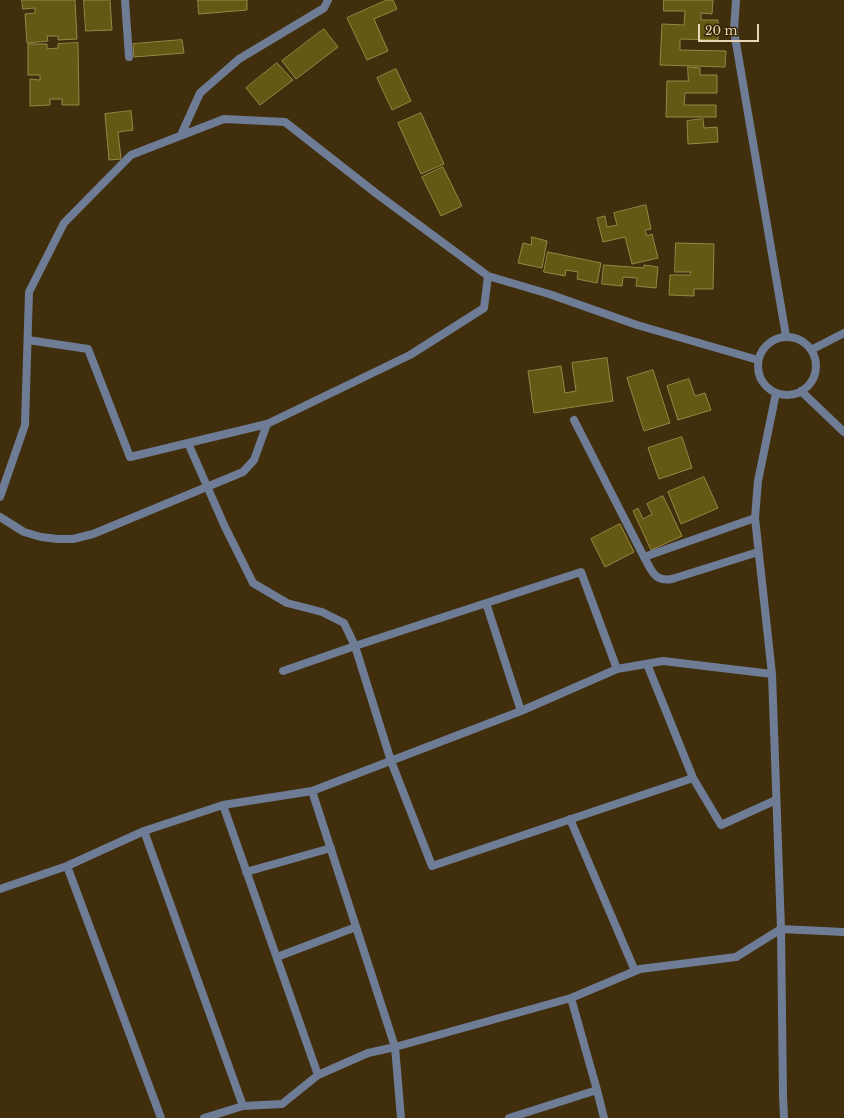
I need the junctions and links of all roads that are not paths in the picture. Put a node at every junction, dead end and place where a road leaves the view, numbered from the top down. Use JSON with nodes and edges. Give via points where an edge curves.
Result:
{"nodes":[{"id":1,"x":125,"y":0,"type":"edge"},
{"id":2,"x":328,"y":0,"type":"edge"},
{"id":3,"x":736,"y":0,"type":"edge"},
{"id":4,"x":129,"y":57,"type":"dead end"},
{"id":5,"x":181,"y":135,"type":"junction"},
{"id":6,"x":488,"y":276,"type":"junction"},
{"id":7,"x":844,"y":333,"type":"edge"},
{"id":8,"x":786,"y":336,"type":"junction"},
{"id":9,"x":28,"y":340,"type":"junction"},
{"id":10,"x":811,"y":350,"type":"junction"},
{"id":11,"x":758,"y":360,"type":"junction"},
{"id":12,"x":801,"y":392,"type":"junction"},
{"id":13,"x":776,"y":393,"type":"junction"},
{"id":14,"x":574,"y":420,"type":"dead end"},
{"id":15,"x":267,"y":424,"type":"junction"},
{"id":16,"x":844,"y":432,"type":"edge"},
{"id":17,"x":188,"y":443,"type":"junction"},
{"id":18,"x":207,"y":486,"type":"junction"},
{"id":19,"x":0,"y":497,"type":"edge"},
{"id":20,"x":0,"y":516,"type":"edge"},
{"id":21,"x":755,"y":518,"type":"junction"},
{"id":22,"x":758,"y":552,"type":"junction"},
{"id":23,"x":644,"y":557,"type":"junction"},
{"id":24,"x":486,"y":603,"type":"junction"},
{"id":25,"x":355,"y":646,"type":"junction"},
{"id":26,"x":647,"y":664,"type":"junction"},
{"id":27,"x":616,"y":669,"type":"junction"},
{"id":28,"x":283,"y":671,"type":"dead end"},
{"id":29,"x":772,"y":674,"type":"junction"},
{"id":30,"x":521,"y":711,"type":"junction"},
{"id":31,"x":391,"y":761,"type":"junction"},
{"id":32,"x":693,"y":778,"type":"junction"},
{"id":33,"x":312,"y":791,"type":"junction"},
{"id":34,"x":776,"y":800,"type":"junction"},
{"id":35,"x":223,"y":805,"type":"junction"},
{"id":36,"x":570,"y":819,"type":"junction"},
{"id":37,"x":144,"y":831,"type":"junction"},
{"id":38,"x":331,"y":848,"type":"junction"},
{"id":39,"x":67,"y":866,"type":"junction"},
{"id":40,"x":246,"y":872,"type":"junction"},
{"id":41,"x":0,"y":889,"type":"edge"},
{"id":42,"x":356,"y":927,"type":"junction"},
{"id":43,"x":781,"y":929,"type":"junction"},
{"id":44,"x":844,"y":932,"type":"edge"},
{"id":45,"x":277,"y":958,"type":"junction"},
{"id":46,"x":635,"y":971,"type":"junction"},
{"id":47,"x":571,"y":998,"type":"junction"},
{"id":48,"x":395,"y":1047,"type":"junction"},
{"id":49,"x":318,"y":1075,"type":"junction"},
{"id":50,"x":597,"y":1090,"type":"junction"},
{"id":51,"x":243,"y":1106,"type":"junction"},
{"id":52,"x":161,"y":1118,"type":"edge"},
{"id":53,"x":204,"y":1118,"type":"edge"},
{"id":54,"x":401,"y":1118,"type":"edge"},
{"id":55,"x":509,"y":1118,"type":"edge"},
{"id":56,"x":604,"y":1118,"type":"edge"},
{"id":57,"x":784,"y":1118,"type":"edge"}],
"edges":[{"from":1,"to":4,"type":"street"},
{"from":2,"to":5,"type":"street","via":[[324,8],[239,59],[200,93]]},
{"from":3,"to":8,"type":"street","via":[[734,31]]},
{"from":5,"to":6,"type":"street","via":[[224,119],[285,122]]},
{"from":5,"to":9,"type":"street","via":[[131,155],[64,223],[29,292]]},
{"from":6,"to":11,"type":"street","via":[[637,325]]},
{"from":6,"to":15,"type":"street","via":[[484,308],[410,355]]},
{"from":7,"to":10,"type":"street"},
{"from":8,"to":10,"type":"street","via":[[804,342]]},
{"from":8,"to":11,"type":"street","via":[[768,343]]},
{"from":9,"to":17,"type":"street","via":[[88,350],[130,457]]},
{"from":9,"to":19,"type":"street","via":[[25,425]]},
{"from":10,"to":12,"type":"street","via":[[815,359],[815,373],[808,386]]},
{"from":11,"to":13,"type":"street","via":[[760,378],[765,386]]},
{"from":12,"to":13,"type":"street","via":[[792,395]]},
{"from":12,"to":16,"type":"street"},
{"from":13,"to":21,"type":"street","via":[[758,480]]},
{"from":14,"to":23,"type":"street"},
{"from":15,"to":17,"type":"street"},
{"from":15,"to":18,"type":"street","via":[[254,460],[243,472]]},
{"from":17,"to":18,"type":"street"},
{"from":18,"to":20,"type":"street","via":[[93,534],[74,539],[41,537],[24,532]]},
{"from":18,"to":25,"type":"street","via":[[253,583],[287,603],[322,612],[344,623]]},
{"from":21,"to":22,"type":"street"},
{"from":21,"to":23,"type":"street"},
{"from":22,"to":23,"type":"street","via":[[665,580],[660,580],[654,575]]},
{"from":22,"to":29,"type":"street"},
{"from":24,"to":25,"type":"street"},
{"from":24,"to":27,"type":"street","via":[[581,572]]},
{"from":24,"to":30,"type":"street"},
{"from":25,"to":28,"type":"street"},
{"from":25,"to":31,"type":"street"},
{"from":26,"to":27,"type":"street"},
{"from":26,"to":29,"type":"street","via":[[663,661]]},
{"from":26,"to":32,"type":"street"},
{"from":27,"to":30,"type":"street"},
{"from":29,"to":34,"type":"street"},
{"from":30,"to":31,"type":"street"},
{"from":31,"to":33,"type":"street"},
{"from":31,"to":36,"type":"street","via":[[432,866]]},
{"from":32,"to":34,"type":"street","via":[[720,825]]},
{"from":32,"to":36,"type":"street"},
{"from":33,"to":35,"type":"street"},
{"from":33,"to":38,"type":"street"},
{"from":34,"to":43,"type":"street"},
{"from":35,"to":37,"type":"street"},
{"from":35,"to":40,"type":"street"},
{"from":36,"to":46,"type":"street"},
{"from":37,"to":39,"type":"street"},
{"from":37,"to":51,"type":"street"},
{"from":38,"to":40,"type":"street"},
{"from":38,"to":42,"type":"street"},
{"from":39,"to":41,"type":"street"},
{"from":39,"to":52,"type":"street"},
{"from":40,"to":45,"type":"street"},
{"from":42,"to":45,"type":"street"},
{"from":42,"to":48,"type":"street"},
{"from":43,"to":44,"type":"street"},
{"from":43,"to":46,"type":"street","via":[[736,957],[640,968]]},
{"from":43,"to":57,"type":"street"},
{"from":45,"to":49,"type":"street"},
{"from":46,"to":47,"type":"street"},
{"from":47,"to":48,"type":"street"},
{"from":47,"to":50,"type":"street"},
{"from":48,"to":49,"type":"street","via":[[368,1053]]},
{"from":48,"to":54,"type":"street"},
{"from":49,"to":51,"type":"street","via":[[282,1104]]},
{"from":50,"to":55,"type":"street"},
{"from":50,"to":56,"type":"street"},
{"from":51,"to":53,"type":"street"}]}
